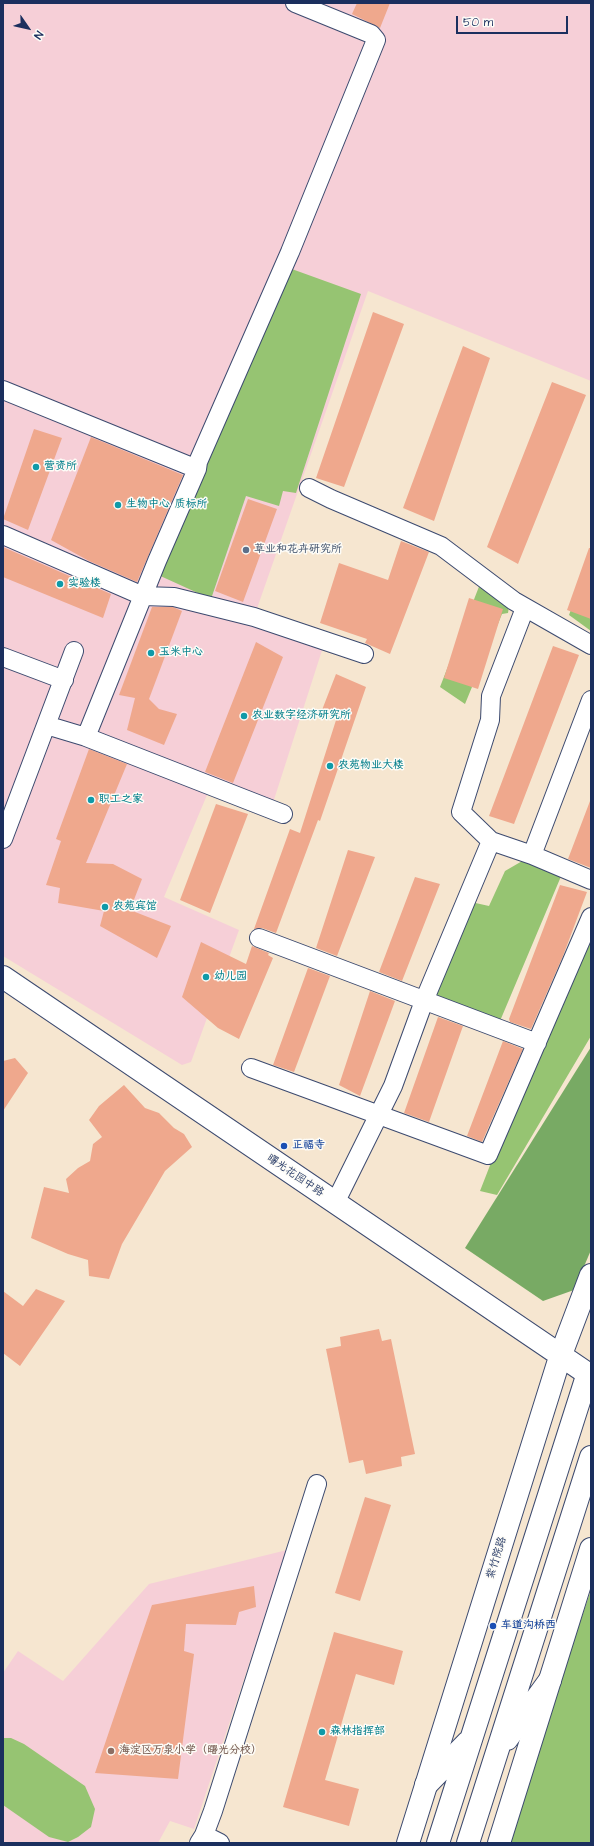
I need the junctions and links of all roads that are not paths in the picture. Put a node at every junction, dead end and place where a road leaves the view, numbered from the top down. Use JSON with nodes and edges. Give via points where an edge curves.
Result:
{"nodes":[{"id":1,"x":295,"y":3,"type":"edge"},
{"id":2,"x":3,"y":390,"type":"edge"},
{"id":3,"x":197,"y":469,"type":"junction"},
{"id":4,"x":309,"y":488,"type":"dead end"},
{"id":5,"x":3,"y":535,"type":"edge"},
{"id":6,"x":143,"y":596,"type":"junction"},
{"id":7,"x":525,"y":608,"type":"junction"},
{"id":8,"x":591,"y":645,"type":"edge"},
{"id":9,"x":74,"y":651,"type":"dead end"},
{"id":10,"x":364,"y":654,"type":"dead end"},
{"id":11,"x":3,"y":657,"type":"edge"},
{"id":12,"x":64,"y":680,"type":"junction"},
{"id":13,"x":591,"y":700,"type":"edge"},
{"id":14,"x":46,"y":725,"type":"junction"},
{"id":15,"x":86,"y":737,"type":"junction"},
{"id":16,"x":283,"y":814,"type":"dead end"},
{"id":17,"x":3,"y":839,"type":"edge"},
{"id":18,"x":491,"y":841,"type":"junction"},
{"id":19,"x":532,"y":855,"type":"junction"},
{"id":20,"x":591,"y":880,"type":"edge"},
{"id":21,"x":591,"y":917,"type":"edge"},
{"id":22,"x":259,"y":938,"type":"dead end"},
{"id":23,"x":3,"y":978,"type":"edge"},
{"id":24,"x":424,"y":1001,"type":"junction"},
{"id":25,"x":537,"y":1043,"type":"junction"},
{"id":26,"x":251,"y":1068,"type":"dead end"},
{"id":27,"x":378,"y":1116,"type":"junction"},
{"id":28,"x":335,"y":1203,"type":"junction"},
{"id":29,"x":591,"y":1275,"type":"edge"},
{"id":30,"x":560,"y":1357,"type":"junction"},
{"id":31,"x":590,"y":1374,"type":"edge"},
{"id":32,"x":591,"y":1457,"type":"edge"},
{"id":33,"x":317,"y":1484,"type":"dead end"},
{"id":34,"x":591,"y":1549,"type":"edge"},
{"id":35,"x":550,"y":1680,"type":"junction"},
{"id":36,"x":471,"y":1739,"type":"junction"},
{"id":37,"x":495,"y":1755,"type":"junction"},
{"id":38,"x":426,"y":1785,"type":"junction"},
{"id":39,"x":201,"y":1839,"type":"edge"},
{"id":40,"x":220,"y":1843,"type":"edge"},
{"id":41,"x":408,"y":1843,"type":"edge"},
{"id":42,"x":438,"y":1843,"type":"edge"},
{"id":43,"x":468,"y":1843,"type":"edge"},
{"id":44,"x":498,"y":1843,"type":"edge"}],
"edges":[{"from":1,"to":3,"type":"street","via":[[371,34],[376,40],[290,252]]},
{"from":2,"to":3,"type":"street"},
{"from":3,"to":6,"type":"street"},
{"from":4,"to":7,"type":"street","via":[[441,546]]},
{"from":5,"to":6,"type":"street"},
{"from":6,"to":10,"type":"street","via":[[182,598],[254,617]]},
{"from":6,"to":15,"type":"street"},
{"from":7,"to":8,"type":"street"},
{"from":7,"to":18,"type":"street","via":[[491,696],[490,720],[461,812]]},
{"from":9,"to":12,"type":"street"},
{"from":11,"to":12,"type":"street"},
{"from":12,"to":14,"type":"street"},
{"from":13,"to":19,"type":"street"},
{"from":14,"to":15,"type":"street"},
{"from":14,"to":17,"type":"street"},
{"from":15,"to":16,"type":"street"},
{"from":18,"to":19,"type":"street"},
{"from":18,"to":24,"type":"street"},
{"from":19,"to":20,"type":"street"},
{"from":21,"to":25,"type":"street"},
{"from":22,"to":24,"type":"street"},
{"from":23,"to":28,"type":"main road","name":"曙光花园中路"},
{"from":24,"to":25,"type":"street"},
{"from":24,"to":27,"type":"street","via":[[393,1086]]},
{"from":25,"to":27,"type":"street","via":[[488,1155]]},
{"from":26,"to":27,"type":"street"},
{"from":27,"to":28,"type":"street"},
{"from":28,"to":30,"type":"main road","name":"曙光花园中路"},
{"from":29,"to":30,"type":"main road","name":"紫竹院路"},
{"from":30,"to":31,"type":"main road","name":"曙光花园中路"},
{"from":30,"to":38,"type":"main road","name":"紫竹院路"},
{"from":31,"to":36,"type":"main road"},
{"from":32,"to":37,"type":"main road"},
{"from":33,"to":39,"type":"street","via":[[213,1811]]},
{"from":34,"to":35,"type":"main road"},
{"from":35,"to":37,"type":"main road"},
{"from":35,"to":44,"type":"main road"},
{"from":36,"to":38,"type":"main road"},
{"from":36,"to":42,"type":"main road"},
{"from":37,"to":43,"type":"main road"},
{"from":38,"to":41,"type":"main road","name":"紫竹院路"},
{"from":39,"to":40,"type":"street"}]}
